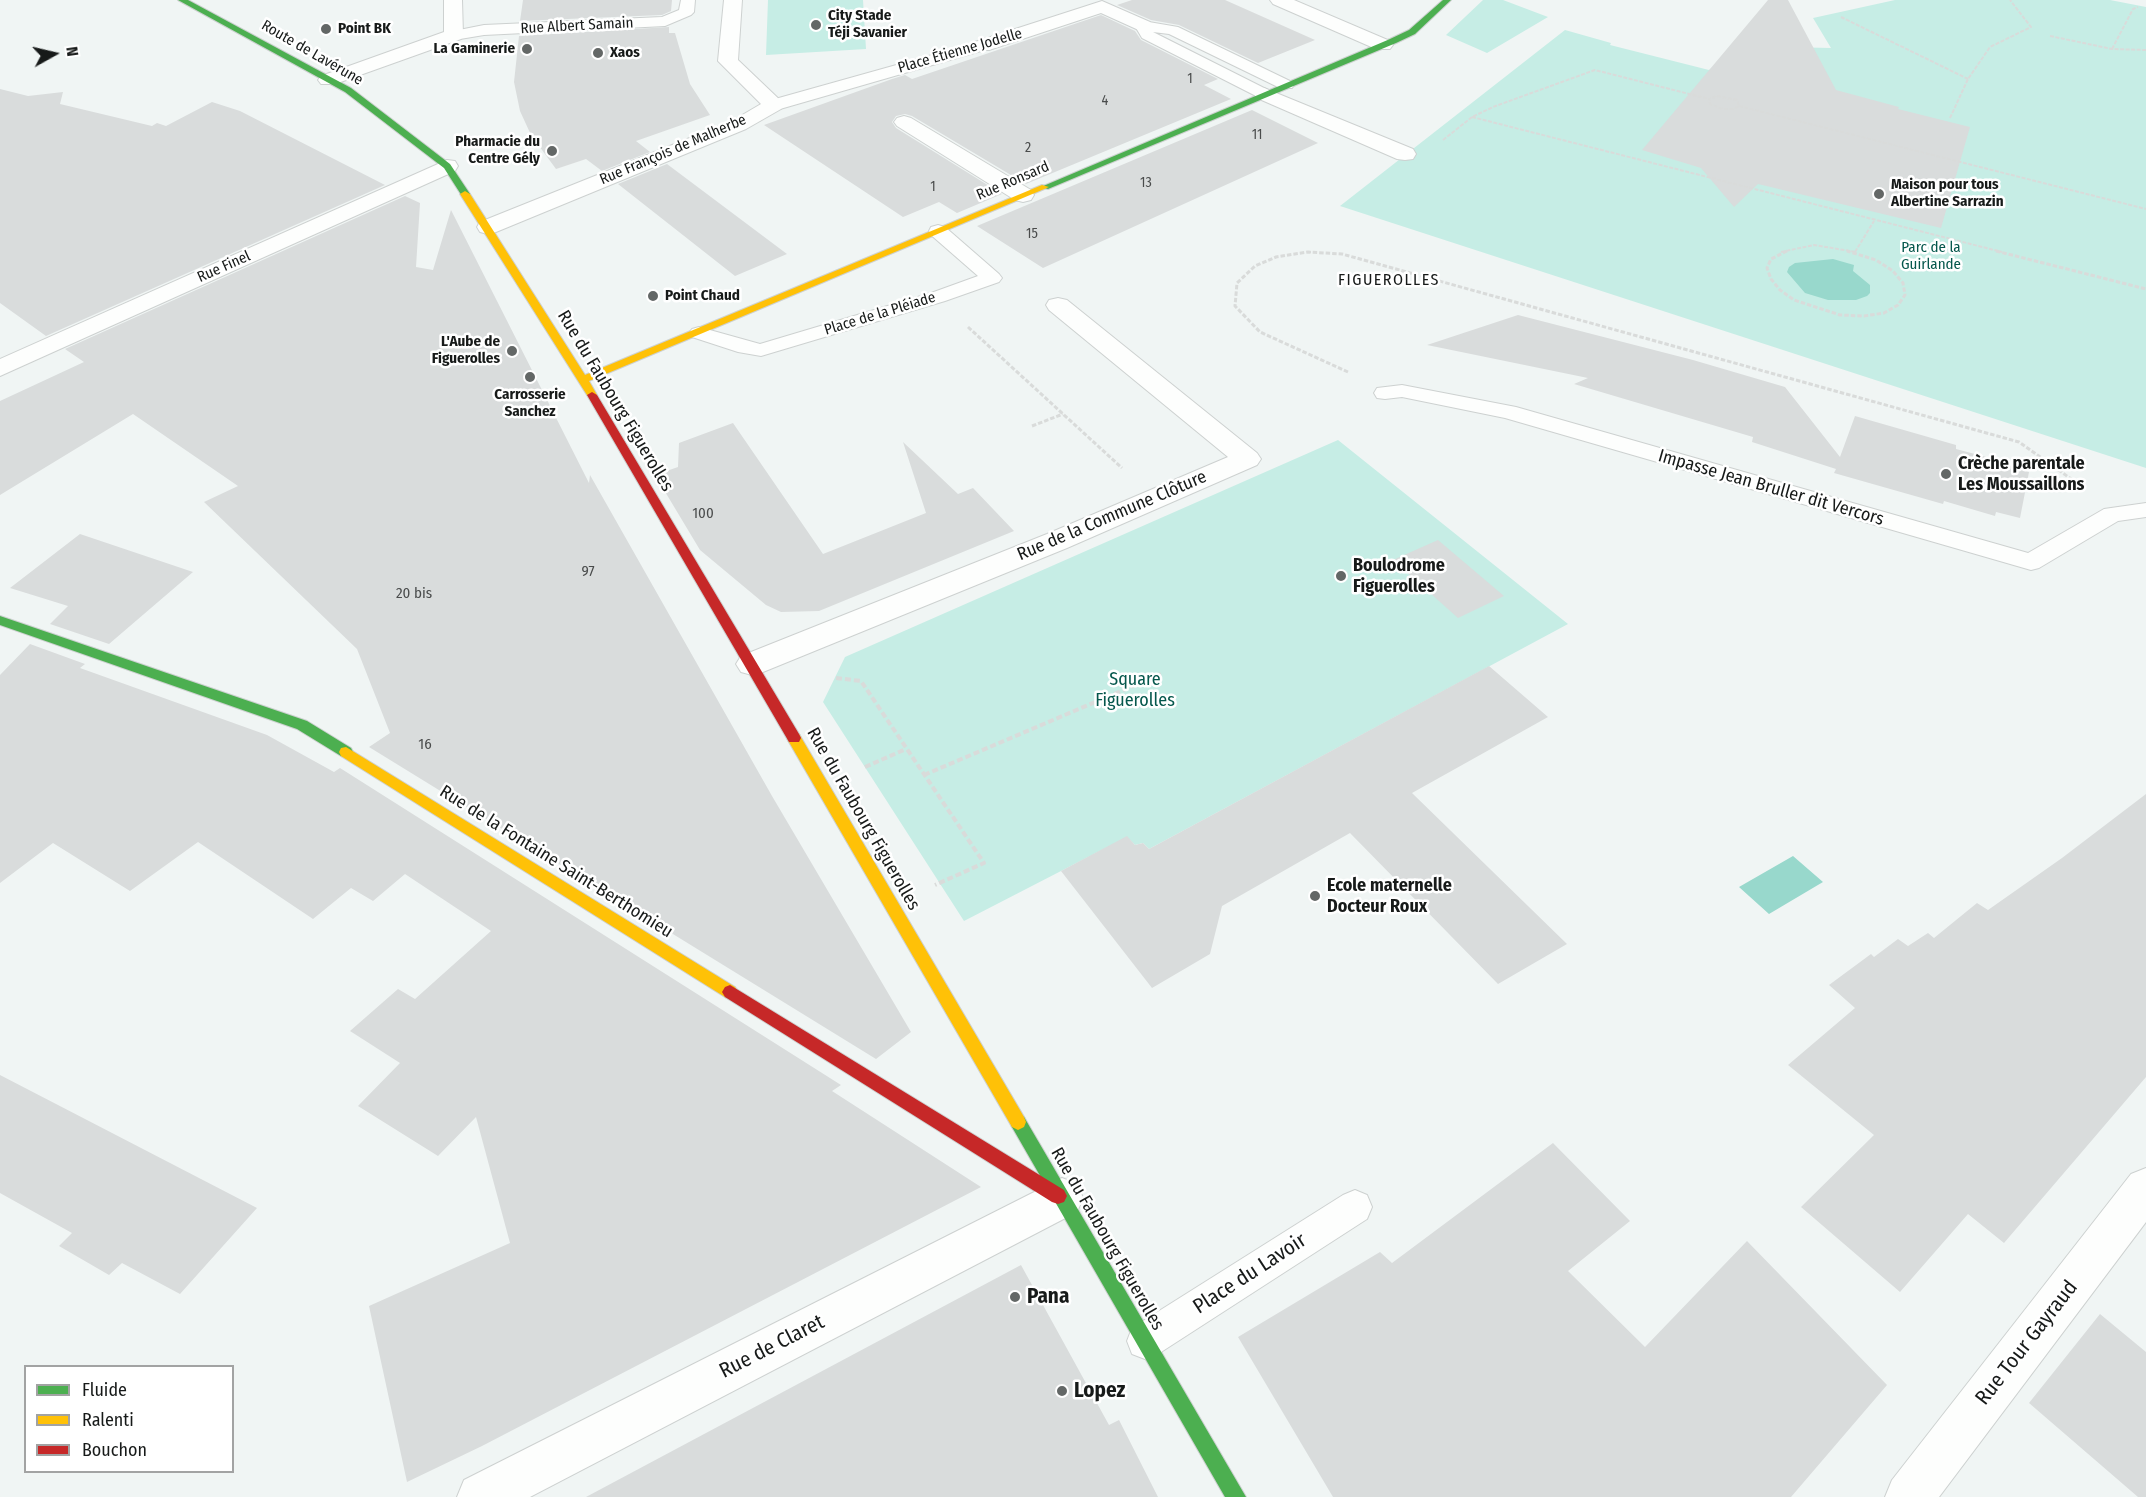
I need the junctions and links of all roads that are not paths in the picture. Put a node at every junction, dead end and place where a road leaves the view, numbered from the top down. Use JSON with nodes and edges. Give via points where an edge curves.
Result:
{"nodes":[{"id":1,"x":182,"y":0,"type":"edge"},
{"id":2,"x":453,"y":0,"type":"edge"},
{"id":3,"x":688,"y":0,"type":"edge"},
{"id":4,"x":733,"y":0,"type":"edge"},
{"id":5,"x":1279,"y":0,"type":"edge"},
{"id":6,"x":1447,"y":0,"type":"edge"},
{"id":7,"x":1143,"y":26,"type":"junction"},
{"id":8,"x":454,"y":35,"type":"junction"},
{"id":9,"x":1383,"y":45,"type":"junction"},
{"id":10,"x":982,"y":46,"type":"joint"},
{"id":11,"x":328,"y":80,"type":"junction"},
{"id":12,"x":1286,"y":85,"type":"junction"},
{"id":13,"x":1264,"y":94,"type":"junction"},
{"id":14,"x":774,"y":105,"type":"junction"},
{"id":15,"x":904,"y":122,"type":"dead end"},
{"id":16,"x":1405,"y":154,"type":"dead end"},
{"id":17,"x":447,"y":166,"type":"junction"},
{"id":18,"x":1023,"y":195,"type":"junction"},
{"id":19,"x":488,"y":227,"type":"junction"},
{"id":20,"x":938,"y":231,"type":"junction"},
{"id":21,"x":1058,"y":305,"type":"dead end"},
{"id":22,"x":699,"y":333,"type":"junction"},
{"id":23,"x":0,"y":368,"type":"edge"},
{"id":24,"x":583,"y":380,"type":"junction"},
{"id":25,"x":1385,"y":393,"type":"road end"},
{"id":26,"x":2146,"y":510,"type":"edge"},
{"id":27,"x":0,"y":620,"type":"edge"},
{"id":28,"x":752,"y":664,"type":"junction"},
{"id":29,"x":2146,"y":1188,"type":"edge"},
{"id":30,"x":1062,"y":1198,"type":"junction"},
{"id":31,"x":1355,"y":1207,"type":"dead end"},
{"id":32,"x":1145,"y":1341,"type":"junction"},
{"id":33,"x":481,"y":1497,"type":"edge"},
{"id":34,"x":1236,"y":1497,"type":"edge"},
{"id":35,"x":1909,"y":1497,"type":"edge"}],
"edges":[{"from":1,"to":11,"type":"street","name":"Route de Lavérune"},
{"from":2,"to":8,"type":"street"},
{"from":3,"to":8,"type":"lane","name":"Rue Albert Samain","via":[[686,12],[665,21],[484,30]]},
{"from":4,"to":14,"type":"street","name":"Rue François de Malherbe","via":[[728,61]]},
{"from":5,"to":9,"type":"street"},
{"from":6,"to":9,"type":"street","name":"Rue Ronsard","via":[[1412,32]]},
{"from":7,"to":10,"type":"street","name":"Place Étienne Jodelle","via":[[1102,7]]},
{"from":7,"to":12,"type":"lane","name":"Place Étienne Jodelle","via":[[1173,30]]},
{"from":7,"to":13,"type":"lane","name":"Place Étienne Jodelle","via":[[1147,35]]},
{"from":8,"to":11,"type":"street"},
{"from":9,"to":12,"type":"street","name":"Rue Ronsard"},
{"from":10,"to":14,"type":"lane","name":"Place Étienne Jodelle"},
{"from":11,"to":17,"type":"street","name":"Route de Lavérune","via":[[348,90]]},
{"from":12,"to":13,"type":"street","name":"Rue Ronsard"},
{"from":13,"to":16,"type":"street"},
{"from":13,"to":18,"type":"street","name":"Rue Ronsard"},
{"from":14,"to":19,"type":"street","name":"Rue François de Malherbe","via":[[739,125]]},
{"from":15,"to":18,"type":"street"},
{"from":17,"to":19,"type":"street","name":"Rue du Faubourg Figuerolles"},
{"from":17,"to":23,"type":"street","name":"Rue Finel"},
{"from":18,"to":20,"type":"street","name":"Rue Ronsard"},
{"from":19,"to":24,"type":"street","name":"Rue du Faubourg Figuerolles"},
{"from":20,"to":22,"type":"street","name":"Rue Ronsard"},
{"from":20,"to":22,"type":"lane","name":"Place de la Pléiade","via":[[993,278],[761,350]]},
{"from":21,"to":28,"type":"street","name":"Rue de la Commune Clôture","via":[[1247,459]]},
{"from":22,"to":24,"type":"street","name":"Rue Ronsard"},
{"from":24,"to":28,"type":"street","name":"Rue du Faubourg Figuerolles"},
{"from":25,"to":26,"type":"lane","name":"Impasse Jean Bruller dit Vercors","via":[[1402,391],[1508,412],[2031,562],[2112,514]]},
{"from":27,"to":30,"type":"street","name":"Rue de la Fontaine Saint-Berthomieu","via":[[302,725]]},
{"from":28,"to":30,"type":"street","name":"Rue du Faubourg Figuerolles"},
{"from":29,"to":35,"type":"street","name":"Rue Tour Gayraud"},
{"from":30,"to":32,"type":"street","name":"Rue du Faubourg Figuerolles"},
{"from":30,"to":33,"type":"street","name":"Rue de Claret"},
{"from":31,"to":32,"type":"lane","name":"Place du Lavoir"},
{"from":32,"to":34,"type":"street","name":"Rue du Faubourg Figuerolles"}]}
